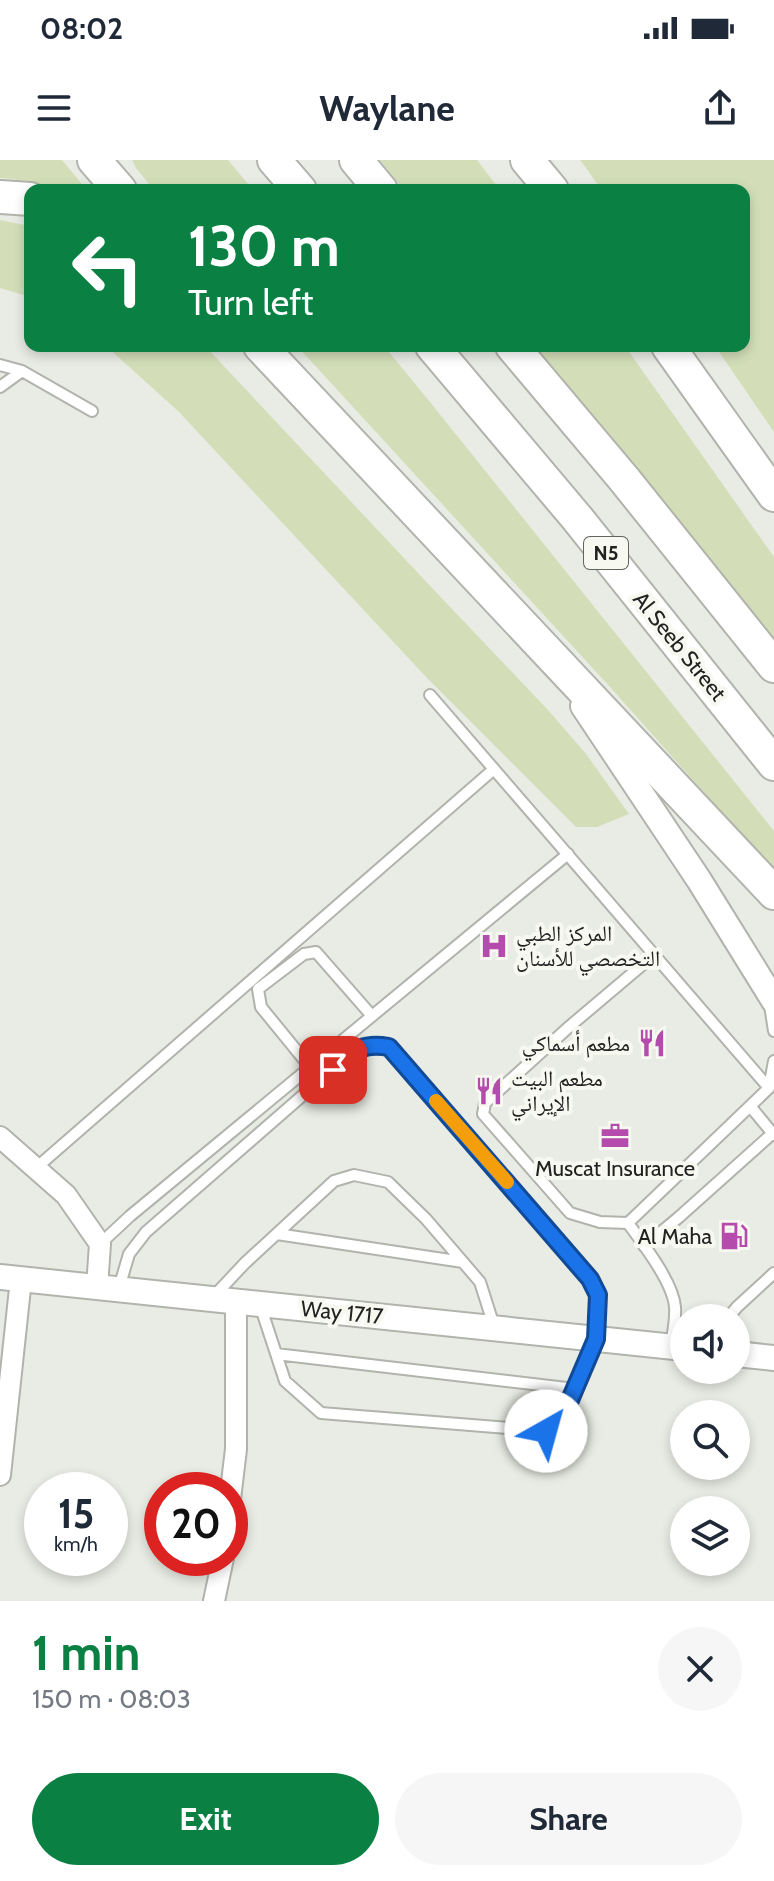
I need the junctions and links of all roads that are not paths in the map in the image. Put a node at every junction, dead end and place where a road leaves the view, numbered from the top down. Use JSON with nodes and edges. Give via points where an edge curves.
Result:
{"nodes":[{"id":1,"x":94,"y":160,"type":"edge"},
{"id":2,"x":121,"y":160,"type":"edge"},
{"id":3,"x":274,"y":160,"type":"edge"},
{"id":4,"x":356,"y":160,"type":"edge"},
{"id":5,"x":527,"y":160,"type":"edge"},
{"id":6,"x":545,"y":160,"type":"edge"},
{"id":7,"x":115,"y":184,"type":"edge"},
{"id":8,"x":137,"y":184,"type":"edge"},
{"id":9,"x":295,"y":184,"type":"edge"},
{"id":10,"x":376,"y":184,"type":"edge"},
{"id":11,"x":547,"y":184,"type":"edge"},
{"id":12,"x":559,"y":184,"type":"edge"},
{"id":13,"x":0,"y":197,"type":"edge"},
{"id":14,"x":24,"y":199,"type":"edge"},
{"id":15,"x":260,"y":352,"type":"edge"},
{"id":16,"x":267,"y":352,"type":"edge"},
{"id":17,"x":437,"y":352,"type":"edge"},
{"id":18,"x":517,"y":352,"type":"edge"},
{"id":19,"x":672,"y":352,"type":"edge"},
{"id":20,"x":0,"y":365,"type":"edge"},
{"id":21,"x":22,"y":371,"type":"junction"},
{"id":22,"x":287,"y":376,"type":"junction"},
{"id":23,"x":0,"y":387,"type":"edge"},
{"id":24,"x":92,"y":411,"type":"dead end"},
{"id":25,"x":774,"y":495,"type":"edge"},
{"id":26,"x":550,"y":653,"type":"junction"},
{"id":27,"x":774,"y":666,"type":"edge"},
{"id":28,"x":430,"y":695,"type":"dead end"},
{"id":29,"x":774,"y":764,"type":"edge"},
{"id":30,"x":494,"y":769,"type":"junction"},
{"id":31,"x":568,"y":854,"type":"junction"},
{"id":32,"x":774,"y":893,"type":"edge"},
{"id":33,"x":654,"y":955,"type":"junction"},
{"id":34,"x":770,"y":995,"type":"edge"},
{"id":35,"x":372,"y":1016,"type":"junction"},
{"id":36,"x":774,"y":1031,"type":"edge"},
{"id":37,"x":774,"y":1061,"type":"edge"},
{"id":38,"x":310,"y":1067,"type":"junction"},
{"id":39,"x":769,"y":1088,"type":"junction"},
{"id":40,"x":750,"y":1106,"type":"junction"},
{"id":41,"x":773,"y":1134,"type":"edge"},
{"id":42,"x":0,"y":1137,"type":"edge"},
{"id":43,"x":36,"y":1168,"type":"junction"},
{"id":44,"x":628,"y":1223,"type":"junction"},
{"id":45,"x":277,"y":1234,"type":"junction"},
{"id":46,"x":100,"y":1244,"type":"junction"},
{"id":47,"x":644,"y":1246,"type":"junction"},
{"id":48,"x":463,"y":1262,"type":"junction"},
{"id":49,"x":774,"y":1273,"type":"edge"},
{"id":50,"x":10,"y":1278,"type":"edge"},
{"id":51,"x":108,"y":1288,"type":"junction"},
{"id":52,"x":211,"y":1299,"type":"junction"},
{"id":53,"x":248,"y":1303,"type":"junction"},
{"id":54,"x":675,"y":1304,"type":"edge"},
{"id":55,"x":740,"y":1304,"type":"edge"},
{"id":56,"x":495,"y":1328,"type":"junction"},
{"id":57,"x":596,"y":1339,"type":"junction"},
{"id":58,"x":7,"y":1340,"type":"edge"},
{"id":59,"x":670,"y":1346,"type":"edge"},
{"id":60,"x":773,"y":1352,"type":"edge"},
{"id":61,"x":750,"y":1353,"type":"edge"},
{"id":62,"x":276,"y":1354,"type":"junction"},
{"id":63,"x":575,"y":1389,"type":"junction"},
{"id":64,"x":4,"y":1396,"type":"edge"},
{"id":65,"x":233,"y":1472,"type":"edge"},
{"id":66,"x":0,"y":1475,"type":"edge"},
{"id":67,"x":219,"y":1576,"type":"edge"},
{"id":68,"x":214,"y":1601,"type":"edge"}],
"edges":[{"from":1,"to":7,"type":"highway"},
{"from":2,"to":8,"type":"highway"},
{"from":3,"to":9,"type":"highway"},
{"from":4,"to":10,"type":"highway"},
{"from":5,"to":11,"type":"highway"},
{"from":6,"to":12,"type":"highway"},
{"from":13,"to":14,"type":"highway"},
{"from":15,"to":22,"type":"highway"},
{"from":16,"to":22,"type":"highway"},
{"from":17,"to":29,"type":"highway","name":"Al Seeb Street","number":"N5"},
{"from":18,"to":27,"type":"highway"},
{"from":19,"to":25,"type":"highway"},
{"from":20,"to":21,"type":"lane"},
{"from":21,"to":23,"type":"lane"},
{"from":21,"to":24,"type":"lane"},
{"from":22,"to":26,"type":"highway"},
{"from":26,"to":32,"type":"highway"},
{"from":26,"to":34,"type":"street"},
{"from":28,"to":30,"type":"lane"},
{"from":30,"to":31,"type":"lane"},
{"from":30,"to":43,"type":"lane"},
{"from":31,"to":33,"type":"lane"},
{"from":31,"to":35,"type":"lane"},
{"from":33,"to":39,"type":"lane"},
{"from":33,"to":44,"type":"lane","via":[[485,1103],[483,1114],[570,1213]]},
{"from":34,"to":36,"type":"lane"},
{"from":35,"to":38,"type":"lane"},
{"from":35,"to":38,"type":"lane","via":[[316,952],[304,954],[258,989],[261,1007]]},
{"from":37,"to":39,"type":"lane"},
{"from":38,"to":46,"type":"lane"},
{"from":39,"to":40,"type":"lane"},
{"from":40,"to":41,"type":"lane"},
{"from":40,"to":44,"type":"lane"},
{"from":41,"to":47,"type":"lane"},
{"from":42,"to":43,"type":"street"},
{"from":43,"to":46,"type":"street","via":[[66,1195]]},
{"from":44,"to":47,"type":"lane"},
{"from":45,"to":48,"type":"lane"},
{"from":45,"to":48,"type":"lane","via":[[334,1181],[354,1175],[388,1182]]},
{"from":45,"to":52,"type":"lane"},
{"from":46,"to":51,"type":"street"},
{"from":47,"to":54,"type":"lane"},
{"from":48,"to":56,"type":"lane","via":[[480,1282]]},
{"from":49,"to":55,"type":"lane"},
{"from":50,"to":51,"type":"street","name":"Way 1717"},
{"from":50,"to":58,"type":"street"},
{"from":51,"to":52,"type":"street","name":"Way 1717"},
{"from":51,"to":57,"type":"lane","via":[[146,1232],[356,1049],[374,1044],[389,1047],[590,1279],[598,1295]]},
{"from":52,"to":53,"type":"street","name":"Way 1717"},
{"from":53,"to":56,"type":"street","name":"Way 1717"},
{"from":53,"to":62,"type":"lane"},
{"from":53,"to":65,"type":"street"},
{"from":56,"to":57,"type":"street","name":"Way 1717"},
{"from":57,"to":59,"type":"street","name":"Way 1717"},
{"from":57,"to":63,"type":"lane"},
{"from":58,"to":64,"type":"street"},
{"from":60,"to":61,"type":"street"},
{"from":62,"to":63,"type":"lane"},
{"from":62,"to":63,"type":"lane","via":[[285,1381],[321,1413],[546,1431],[564,1414]]},
{"from":64,"to":66,"type":"street"},
{"from":67,"to":68,"type":"street"}]}
